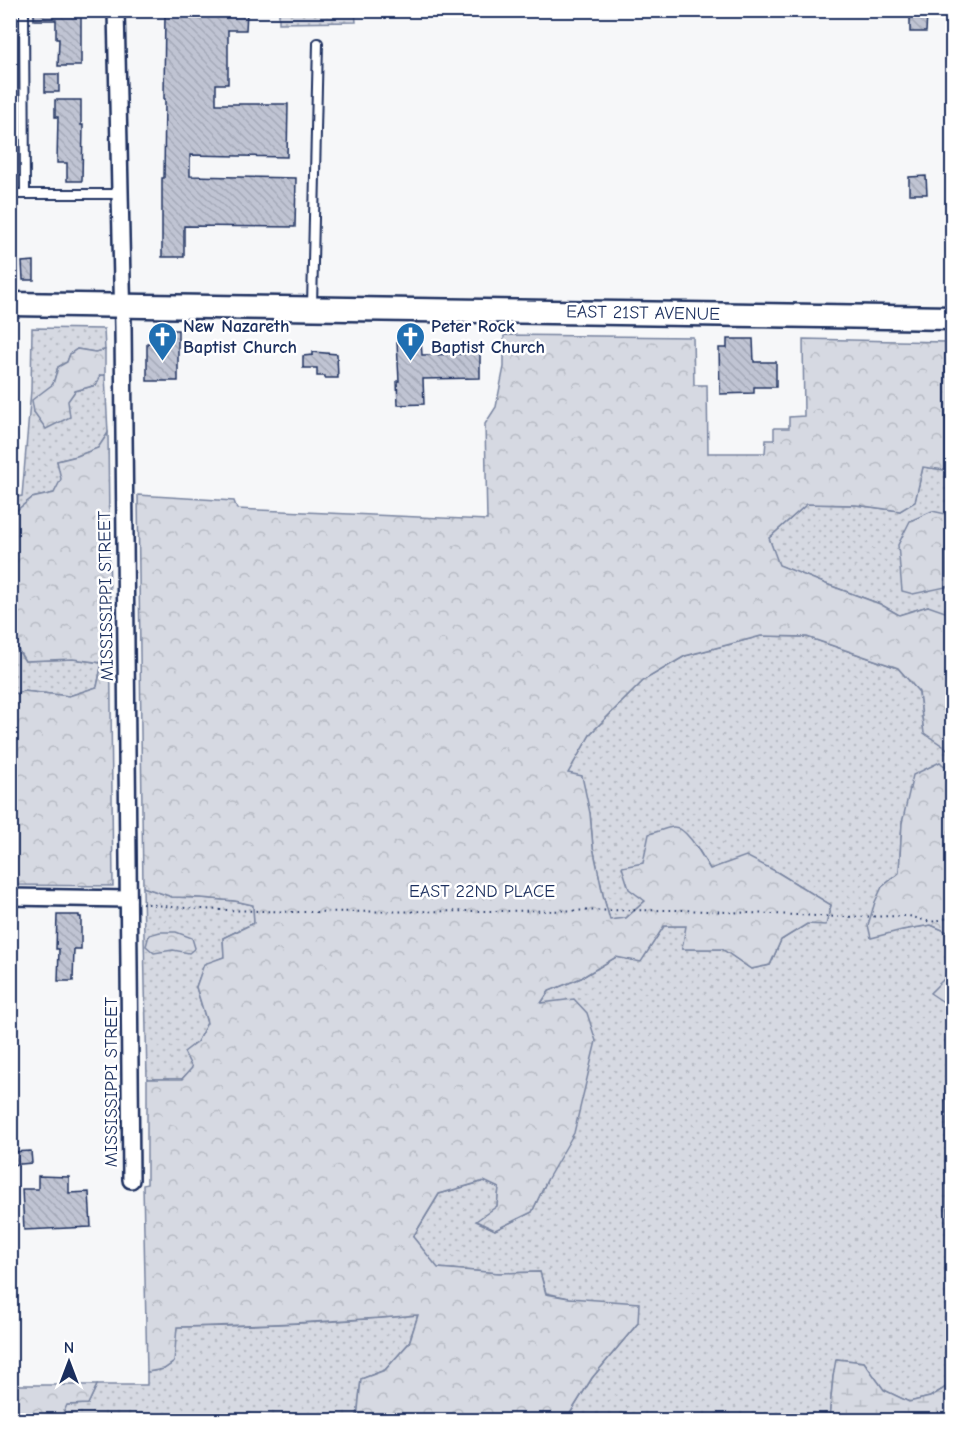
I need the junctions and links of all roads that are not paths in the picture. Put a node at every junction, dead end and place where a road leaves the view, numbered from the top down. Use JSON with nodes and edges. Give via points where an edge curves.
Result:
{"nodes":[{"id":1,"x":24,"y":10,"type":"edge"},
{"id":2,"x":116,"y":10,"type":"edge"},
{"id":3,"x":318,"y":43,"type":"dead end"},
{"id":4,"x":25,"y":193,"type":"junction"},
{"id":5,"x":10,"y":194,"type":"edge"},
{"id":6,"x":120,"y":194,"type":"junction"},
{"id":7,"x":10,"y":304,"type":"edge"},
{"id":8,"x":122,"y":305,"type":"junction"},
{"id":9,"x":312,"y":308,"type":"junction"},
{"id":10,"x":952,"y":318,"type":"edge"},
{"id":11,"x":10,"y":897,"type":"edge"},
{"id":12,"x":128,"y":900,"type":"junction"},
{"id":13,"x":130,"y":1180,"type":"dead end"}],
"edges":[{"from":1,"to":4,"type":"lane"},
{"from":2,"to":6,"type":"street","name":"MISSISSIPPI STREET"},
{"from":3,"to":9,"type":"lane"},
{"from":4,"to":5,"type":"lane"},
{"from":4,"to":6,"type":"lane"},
{"from":6,"to":8,"type":"street","name":"MISSISSIPPI STREET"},
{"from":7,"to":8,"type":"street","name":"EAST 21ST AVENUE"},
{"from":8,"to":9,"type":"street","name":"EAST 21ST AVENUE"},
{"from":8,"to":12,"type":"street","name":"MISSISSIPPI STREET"},
{"from":9,"to":10,"type":"street","name":"EAST 21ST AVENUE"},
{"from":11,"to":12,"type":"street"},
{"from":12,"to":13,"type":"street","name":"MISSISSIPPI STREET"}]}
